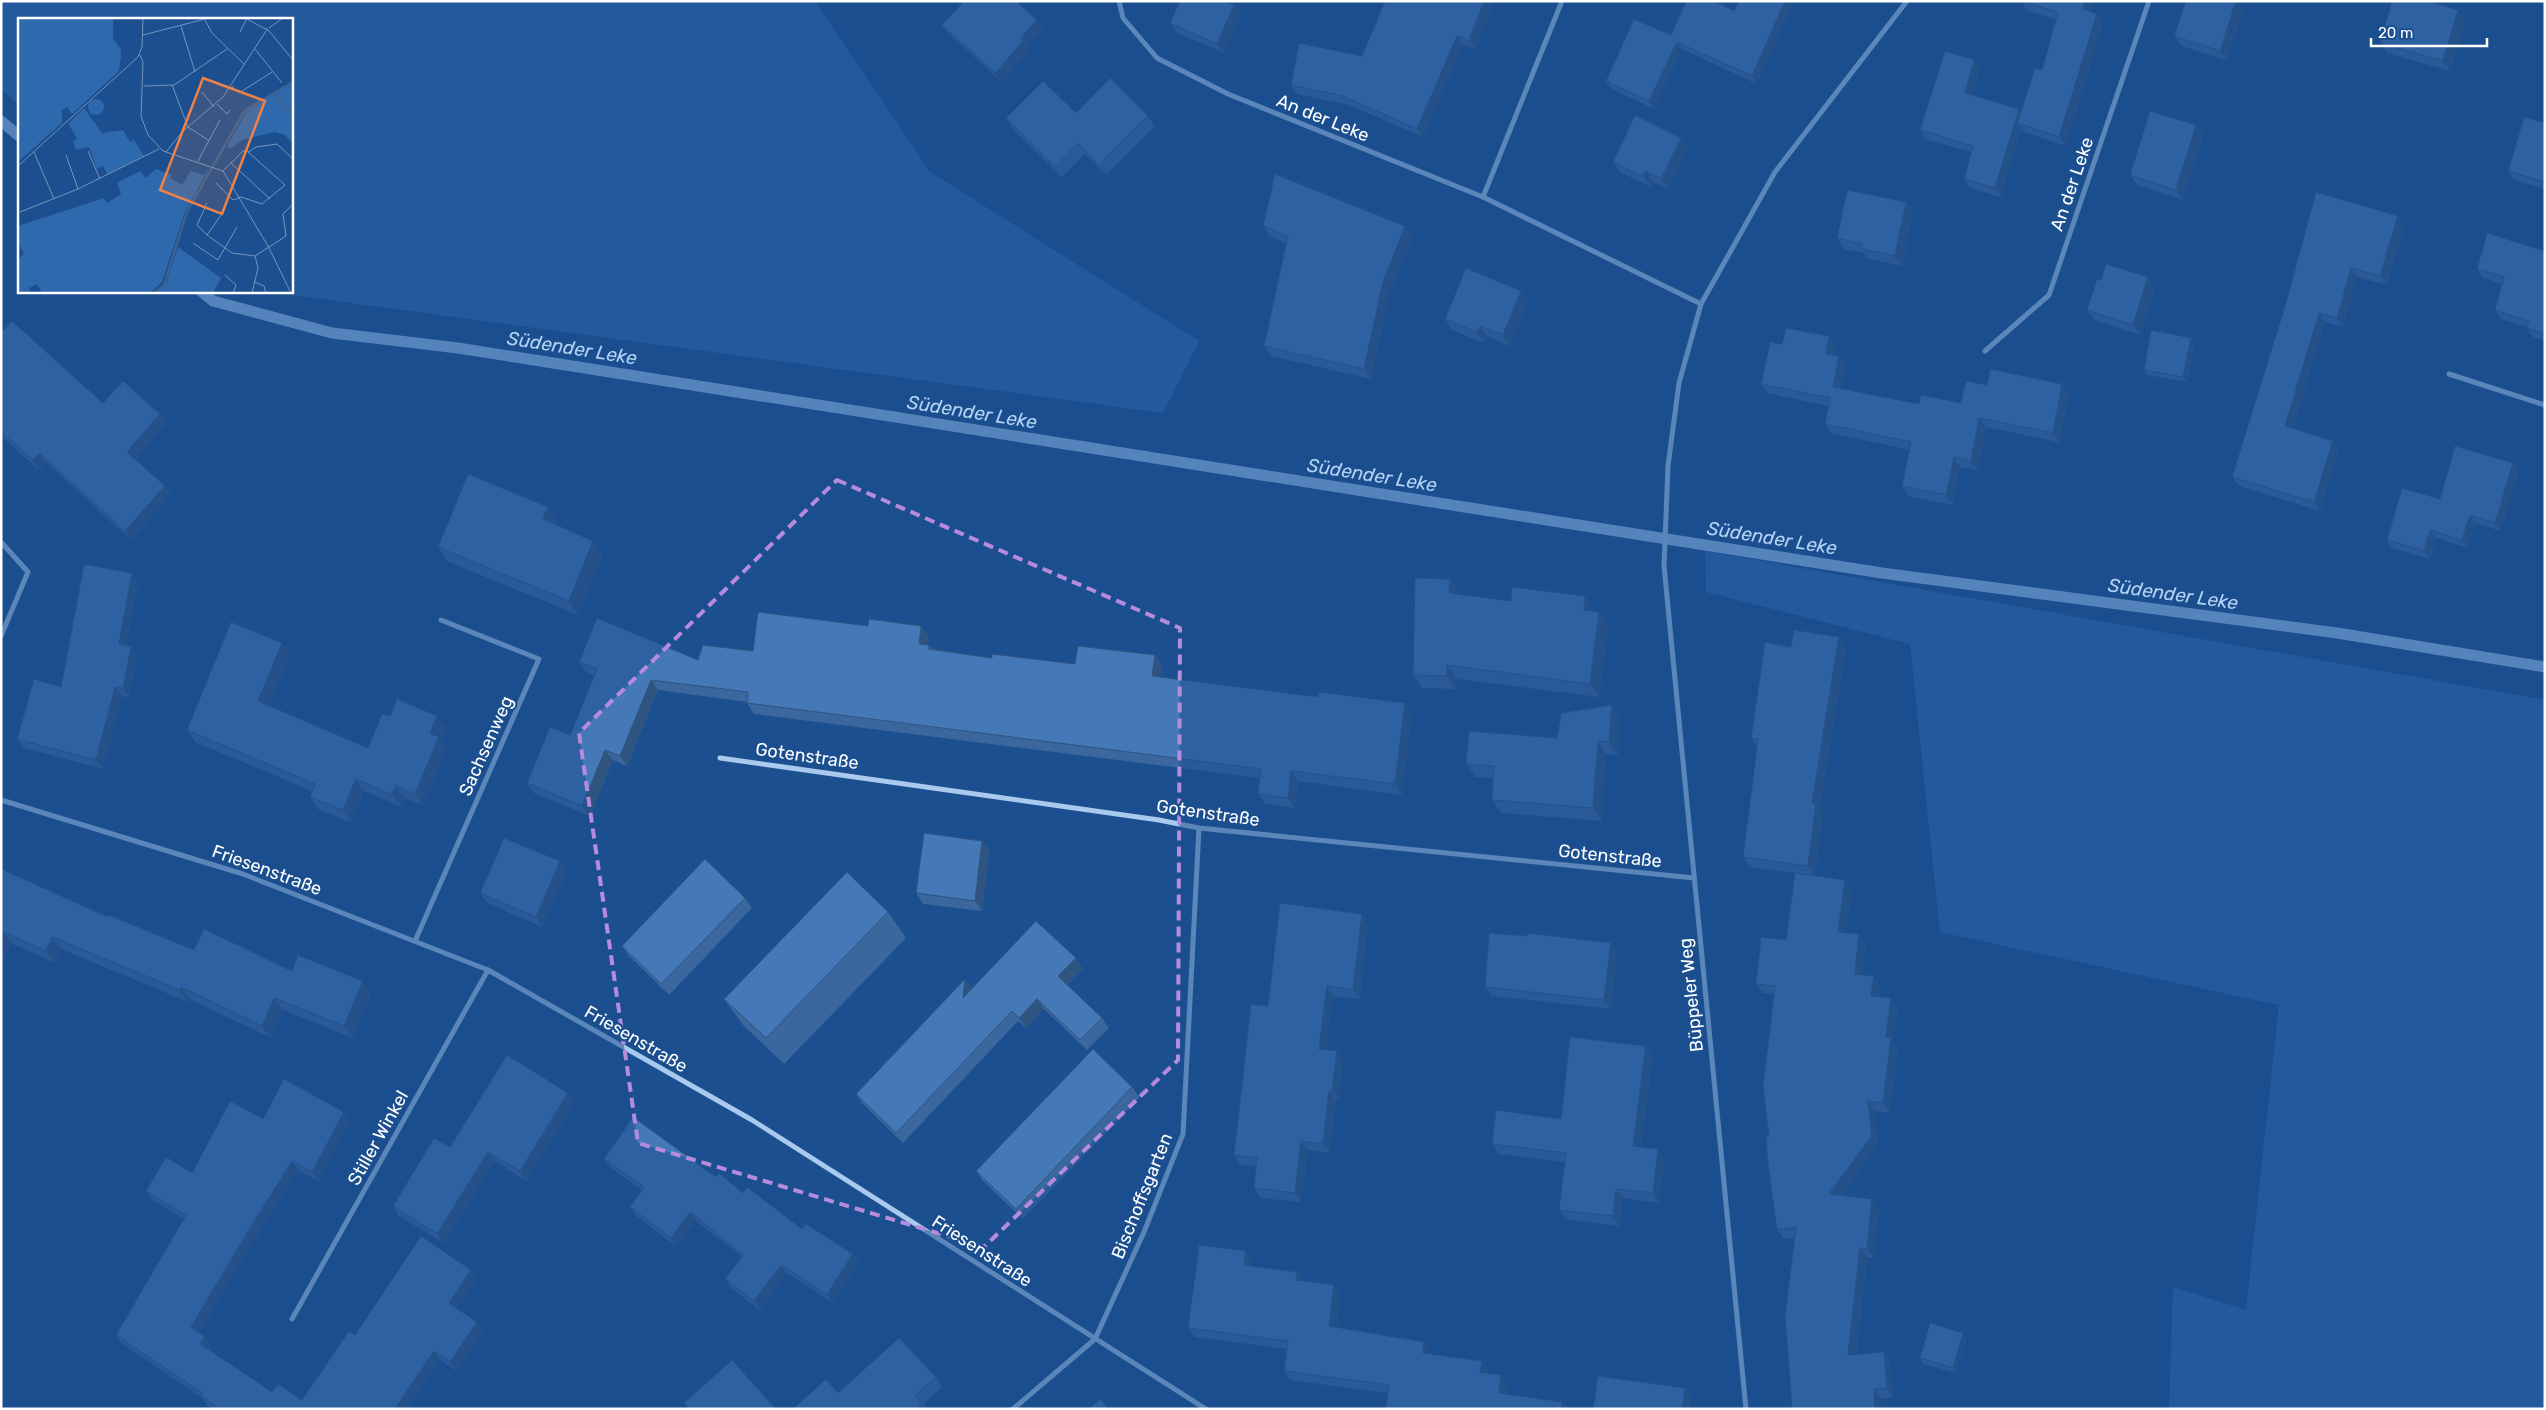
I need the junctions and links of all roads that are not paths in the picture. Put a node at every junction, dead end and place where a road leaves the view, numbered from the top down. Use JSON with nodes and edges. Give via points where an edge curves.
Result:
{"nodes":[{"id":1,"x":1119,"y":1,"type":"edge"},
{"id":2,"x":1562,"y":1,"type":"edge"},
{"id":3,"x":1907,"y":1,"type":"edge"},
{"id":4,"x":2148,"y":1,"type":"edge"},
{"id":5,"x":1483,"y":197,"type":"junction"},
{"id":6,"x":1700,"y":304,"type":"junction"},
{"id":7,"x":1984,"y":351,"type":"dead end"},
{"id":8,"x":2449,"y":374,"type":"dead end"},
{"id":9,"x":2545,"y":405,"type":"edge"},
{"id":10,"x":1,"y":542,"type":"edge"},
{"id":11,"x":441,"y":620,"type":"dead end"},
{"id":12,"x":1,"y":636,"type":"edge"},
{"id":13,"x":720,"y":758,"type":"dead end"},
{"id":14,"x":1,"y":800,"type":"edge"},
{"id":15,"x":1199,"y":828,"type":"junction"},
{"id":16,"x":1694,"y":878,"type":"junction"},
{"id":17,"x":415,"y":941,"type":"junction"},
{"id":18,"x":488,"y":970,"type":"junction"},
{"id":19,"x":292,"y":1319,"type":"dead end"},
{"id":20,"x":1095,"y":1339,"type":"junction"},
{"id":21,"x":1013,"y":1409,"type":"edge"},
{"id":22,"x":1206,"y":1409,"type":"edge"},
{"id":23,"x":1746,"y":1409,"type":"edge"}],
"edges":[{"from":1,"to":5,"type":"street","name":"An der Leke","via":[[1123,18],[1157,58],[1228,94]]},
{"from":2,"to":5,"type":"street"},
{"from":3,"to":6,"type":"street","name":"Büppeler Weg","via":[[1775,172]]},
{"from":4,"to":7,"type":"street","name":"An der Leke","via":[[2049,295]]},
{"from":5,"to":6,"type":"street","name":"An der Leke"},
{"from":6,"to":16,"type":"street","name":"Büppeler Weg","via":[[1679,383],[1666,498],[1664,566]]},
{"from":8,"to":9,"type":"street"},
{"from":10,"to":12,"type":"street","via":[[28,572]]},
{"from":11,"to":17,"type":"street","name":"Sachsenweg","via":[[539,659]]},
{"from":13,"to":15,"type":"street","name":"Gotenstraße"},
{"from":14,"to":17,"type":"street","name":"Friesenstraße","via":[[243,874]]},
{"from":15,"to":16,"type":"street","name":"Gotenstraße"},
{"from":15,"to":20,"type":"street","name":"Bischoffsgarten","via":[[1183,1134],[1144,1232]]},
{"from":16,"to":23,"type":"street","name":"Büppeler Weg"},
{"from":17,"to":18,"type":"street","name":"Friesenstraße"},
{"from":18,"to":19,"type":"street","name":"Stiller Winkel"},
{"from":18,"to":20,"type":"street","name":"Friesenstraße","via":[[752,1120]]},
{"from":20,"to":21,"type":"street","name":"Bischoffsgarten"},
{"from":20,"to":22,"type":"street","name":"Friesenstraße"}]}
